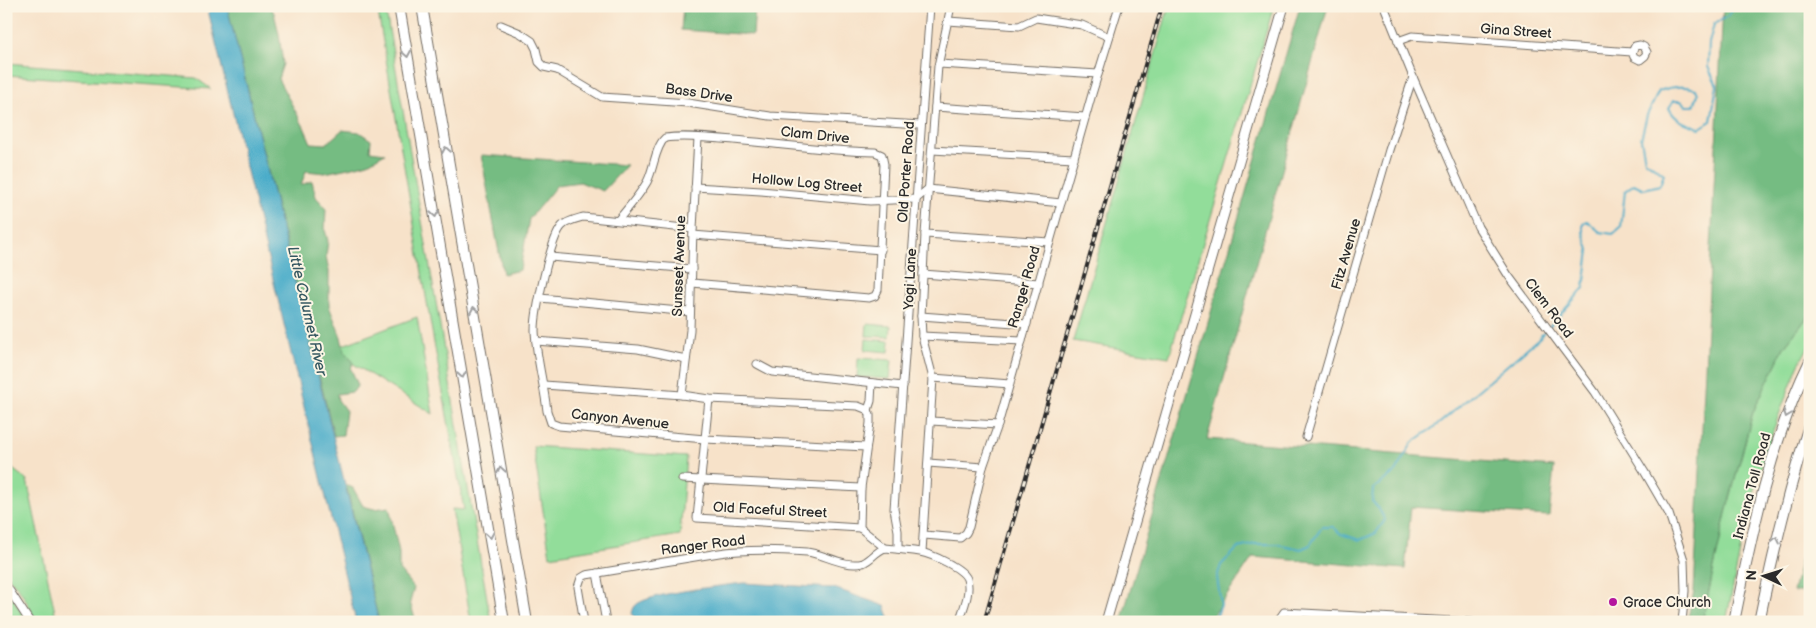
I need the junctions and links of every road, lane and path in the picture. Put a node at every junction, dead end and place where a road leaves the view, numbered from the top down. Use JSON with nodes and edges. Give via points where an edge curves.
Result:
{"nodes":[{"id":1,"x":399,"y":6,"type":"edge"},
{"id":2,"x":422,"y":6,"type":"edge"},
{"id":3,"x":930,"y":6,"type":"edge"},
{"id":4,"x":951,"y":6,"type":"edge"},
{"id":5,"x":1119,"y":6,"type":"edge"},
{"id":6,"x":1284,"y":6,"type":"edge"},
{"id":7,"x":1384,"y":6,"type":"edge"},
{"id":8,"x":948,"y":21,"type":"junction"},
{"id":9,"x":501,"y":25,"type":"dead end"},
{"id":10,"x":1109,"y":37,"type":"junction"},
{"id":11,"x":1398,"y":41,"type":"junction"},
{"id":12,"x":1632,"y":52,"type":"dead end"},
{"id":13,"x":939,"y":64,"type":"junction"},
{"id":14,"x":1098,"y":74,"type":"junction"},
{"id":15,"x":1412,"y":77,"type":"junction"},
{"id":16,"x":935,"y":108,"type":"junction"},
{"id":17,"x":1085,"y":117,"type":"junction"},
{"id":18,"x":921,"y":125,"type":"junction"},
{"id":19,"x":698,"y":138,"type":"junction"},
{"id":20,"x":932,"y":150,"type":"junction"},
{"id":21,"x":1074,"y":158,"type":"junction"},
{"id":22,"x":695,"y":187,"type":"junction"},
{"id":23,"x":928,"y":189,"type":"junction"},
{"id":24,"x":916,"y":199,"type":"junction"},
{"id":25,"x":883,"y":200,"type":"junction"},
{"id":26,"x":1061,"y":203,"type":"junction"},
{"id":27,"x":618,"y":220,"type":"junction"},
{"id":28,"x":693,"y":232,"type":"junction"},
{"id":29,"x":925,"y":234,"type":"junction"},
{"id":30,"x":1050,"y":242,"type":"junction"},
{"id":31,"x":881,"y":250,"type":"junction"},
{"id":32,"x":550,"y":257,"type":"junction"},
{"id":33,"x":692,"y":269,"type":"junction"},
{"id":34,"x":924,"y":274,"type":"junction"},
{"id":35,"x":692,"y":283,"type":"junction"},
{"id":36,"x":1038,"y":283,"type":"junction"},
{"id":37,"x":540,"y":298,"type":"junction"},
{"id":38,"x":690,"y":312,"type":"junction"},
{"id":39,"x":921,"y":316,"type":"junction"},
{"id":40,"x":1027,"y":324,"type":"junction"},
{"id":41,"x":922,"y":336,"type":"junction"},
{"id":42,"x":536,"y":341,"type":"junction"},
{"id":43,"x":1022,"y":341,"type":"junction"},
{"id":44,"x":686,"y":359,"type":"junction"},
{"id":45,"x":1810,"y":361,"type":"edge"},
{"id":46,"x":757,"y":364,"type":"dead end"},
{"id":47,"x":933,"y":378,"type":"junction"},
{"id":48,"x":872,"y":383,"type":"junction"},
{"id":49,"x":1010,"y":384,"type":"junction"},
{"id":50,"x":544,"y":385,"type":"junction"},
{"id":51,"x":903,"y":386,"type":"junction"},
{"id":52,"x":682,"y":394,"type":"junction"},
{"id":53,"x":708,"y":398,"type":"junction"},
{"id":54,"x":868,"y":410,"type":"junction"},
{"id":55,"x":930,"y":421,"type":"junction"},
{"id":56,"x":1810,"y":423,"type":"edge"},
{"id":57,"x":998,"y":425,"type":"junction"},
{"id":58,"x":1306,"y":437,"type":"dead end"},
{"id":59,"x":705,"y":440,"type":"junction"},
{"id":60,"x":866,"y":447,"type":"junction"},
{"id":61,"x":928,"y":463,"type":"junction"},
{"id":62,"x":983,"y":467,"type":"junction"},
{"id":63,"x":682,"y":479,"type":"dead end"},
{"id":64,"x":702,"y":481,"type":"junction"},
{"id":65,"x":861,"y":488,"type":"junction"},
{"id":66,"x":860,"y":528,"type":"junction"},
{"id":67,"x":924,"y":535,"type":"junction"},
{"id":68,"x":885,"y":548,"type":"junction"},
{"id":69,"x":898,"y":549,"type":"junction"},
{"id":70,"x":922,"y":552,"type":"junction"},
{"id":71,"x":597,"y":573,"type":"junction"},
{"id":72,"x":6,"y":585,"type":"edge"},
{"id":73,"x":30,"y":622,"type":"edge"},
{"id":74,"x":504,"y":622,"type":"edge"},
{"id":75,"x":527,"y":622,"type":"edge"},
{"id":76,"x":584,"y":622,"type":"edge"},
{"id":77,"x":606,"y":622,"type":"edge"},
{"id":78,"x":959,"y":622,"type":"edge"},
{"id":79,"x":1106,"y":622,"type":"edge"},
{"id":80,"x":1277,"y":622,"type":"edge"},
{"id":81,"x":1472,"y":622,"type":"edge"},
{"id":82,"x":1682,"y":622,"type":"edge"},
{"id":83,"x":1734,"y":622,"type":"edge"},
{"id":84,"x":1759,"y":622,"type":"edge"}],
"edges":[{"from":1,"to":74,"type":"highway","one_way":true},
{"from":75,"to":2,"type":"highway","one_way":true},
{"from":3,"to":18,"type":"street","name":"Old Porter Road"},
{"from":4,"to":8,"type":"street","name":"Yogi Lane"},
{"from":5,"to":10,"type":"street","name":"Ranger Road"},
{"from":6,"to":79,"type":"main road"},
{"from":7,"to":11,"type":"street","name":"Clem Road"},
{"from":8,"to":10,"type":"street","via":[[1019,26],[1036,18],[1082,26]]},
{"from":8,"to":13,"type":"street","name":"Yogi Lane"},
{"from":9,"to":18,"type":"street","name":"Bass Drive","via":[[532,42],[544,67],[557,70],[602,97],[688,103],[770,116]]},
{"from":10,"to":14,"type":"street","name":"Ranger Road"},
{"from":11,"to":12,"type":"street","name":"Gina Street","via":[[1412,36]]},
{"from":11,"to":15,"type":"street","name":"Clem Road"},
{"from":13,"to":14,"type":"street"},
{"from":13,"to":16,"type":"street","name":"Yogi Lane"},
{"from":14,"to":17,"type":"street","name":"Ranger Road"},
{"from":15,"to":58,"type":"street","name":"Fitz Avenue"},
{"from":15,"to":82,"type":"street","name":"Clem Road","via":[[1478,227],[1508,275],[1595,392],[1669,514],[1684,560]]},
{"from":16,"to":17,"type":"street"},
{"from":16,"to":20,"type":"street","name":"Yogi Lane"},
{"from":17,"to":21,"type":"street","name":"Ranger Road"},
{"from":18,"to":24,"type":"street","name":"Old Porter Road"},
{"from":19,"to":22,"type":"street","name":"Sunsset Avenue"},
{"from":19,"to":25,"type":"street","name":"Clam Drive","via":[[879,153],[884,157]]},
{"from":19,"to":27,"type":"street","via":[[670,137],[660,142],[647,182]]},
{"from":20,"to":21,"type":"street"},
{"from":20,"to":23,"type":"street","name":"Yogi Lane"},
{"from":21,"to":26,"type":"street","name":"Ranger Road"},
{"from":22,"to":25,"type":"street","name":"Hollow Log Street"},
{"from":22,"to":28,"type":"street","name":"Sunsset Avenue"},
{"from":23,"to":24,"type":"street"},
{"from":23,"to":26,"type":"street"},
{"from":23,"to":29,"type":"street","name":"Yogi Lane"},
{"from":24,"to":25,"type":"street","name":"Hollow Log Street"},
{"from":24,"to":51,"type":"street","name":"Old Porter Road"},
{"from":25,"to":31,"type":"street"},
{"from":26,"to":30,"type":"street","name":"Ranger Road"},
{"from":27,"to":28,"type":"street","name":"Canyon Avenue"},
{"from":27,"to":32,"type":"street","name":"Canyon Avenue","via":[[583,217],[570,221],[562,226]]},
{"from":28,"to":31,"type":"street","name":"Canyon Avenue"},
{"from":28,"to":33,"type":"street","name":"Sunsset Avenue"},
{"from":29,"to":30,"type":"street"},
{"from":29,"to":34,"type":"street","name":"Yogi Lane"},
{"from":30,"to":36,"type":"street","name":"Ranger Road"},
{"from":31,"to":35,"type":"street","via":[[878,290],[876,296],[869,298]]},
{"from":32,"to":33,"type":"street"},
{"from":32,"to":37,"type":"street","name":"Canyon Avenue"},
{"from":33,"to":35,"type":"street","name":"Sunsset Avenue"},
{"from":34,"to":36,"type":"street"},
{"from":34,"to":39,"type":"street","name":"Yogi Lane"},
{"from":35,"to":38,"type":"street","name":"Sunsset Avenue"},
{"from":36,"to":40,"type":"street","name":"Ranger Road"},
{"from":37,"to":38,"type":"street"},
{"from":37,"to":42,"type":"street","name":"Canyon Avenue"},
{"from":38,"to":44,"type":"street","name":"Sunsset Avenue"},
{"from":39,"to":40,"type":"street"},
{"from":39,"to":41,"type":"street","name":"Yogi Lane"},
{"from":40,"to":43,"type":"street","name":"Ranger Road"},
{"from":41,"to":43,"type":"street"},
{"from":41,"to":47,"type":"street","name":"Yogi Lane"},
{"from":42,"to":44,"type":"street","via":[[638,350]]},
{"from":42,"to":50,"type":"street","name":"Canyon Avenue"},
{"from":43,"to":49,"type":"street","name":"Ranger Road"},
{"from":44,"to":52,"type":"street","name":"Sunsset Avenue"},
{"from":45,"to":83,"type":"highway","name":"Indiana Toll Road","one_way":true,"via":[[1786,415],[1770,466]]},
{"from":46,"to":48,"type":"street","via":[[772,372]]},
{"from":47,"to":49,"type":"street"},
{"from":47,"to":55,"type":"street","name":"Yogi Lane"},
{"from":48,"to":51,"type":"street"},
{"from":48,"to":54,"type":"street"},
{"from":49,"to":57,"type":"street","name":"Ranger Road"},
{"from":50,"to":52,"type":"street"},
{"from":50,"to":59,"type":"street","name":"Canyon Avenue","via":[[548,416],[556,426]]},
{"from":51,"to":69,"type":"street","name":"Old Porter Road","via":[[894,509]]},
{"from":52,"to":53,"type":"street"},
{"from":53,"to":54,"type":"street","via":[[842,405]]},
{"from":53,"to":59,"type":"street","name":"Old Faceful Street"},
{"from":54,"to":60,"type":"street","via":[[871,419]]},
{"from":55,"to":57,"type":"street"},
{"from":55,"to":61,"type":"street","name":"Yogi Lane"},
{"from":84,"to":56,"type":"highway","one_way":true,"via":[[1780,520]]},
{"from":57,"to":62,"type":"street","name":"Ranger Road"},
{"from":59,"to":60,"type":"street","name":"Canyon Avenue"},
{"from":59,"to":64,"type":"street","name":"Old Faceful Street"},
{"from":60,"to":65,"type":"street"},
{"from":61,"to":62,"type":"street"},
{"from":61,"to":67,"type":"street","name":"Yogi Lane"},
{"from":62,"to":67,"type":"street","name":"Ranger Road","via":[[966,533],[960,538]]},
{"from":63,"to":64,"type":"street"},
{"from":64,"to":65,"type":"street"},
{"from":64,"to":66,"type":"street","name":"Old Faceful Street","via":[[697,518]]},
{"from":65,"to":66,"type":"street"},
{"from":66,"to":68,"type":"street"},
{"from":67,"to":70,"type":"street","name":"Yogi Lane"},
{"from":68,"to":69,"type":"street"},
{"from":68,"to":71,"type":"street","name":"Ranger Road","via":[[858,564],[806,552],[740,550]]},
{"from":69,"to":70,"type":"street"},
{"from":70,"to":78,"type":"street","via":[[950,565],[966,578],[967,593]]},
{"from":71,"to":76,"type":"street","name":"Ranger Road","via":[[583,576],[579,581]]},
{"from":71,"to":77,"type":"street"},
{"from":72,"to":73,"type":"street"},
{"from":80,"to":81,"type":"street","via":[[1284,612]]}]}
